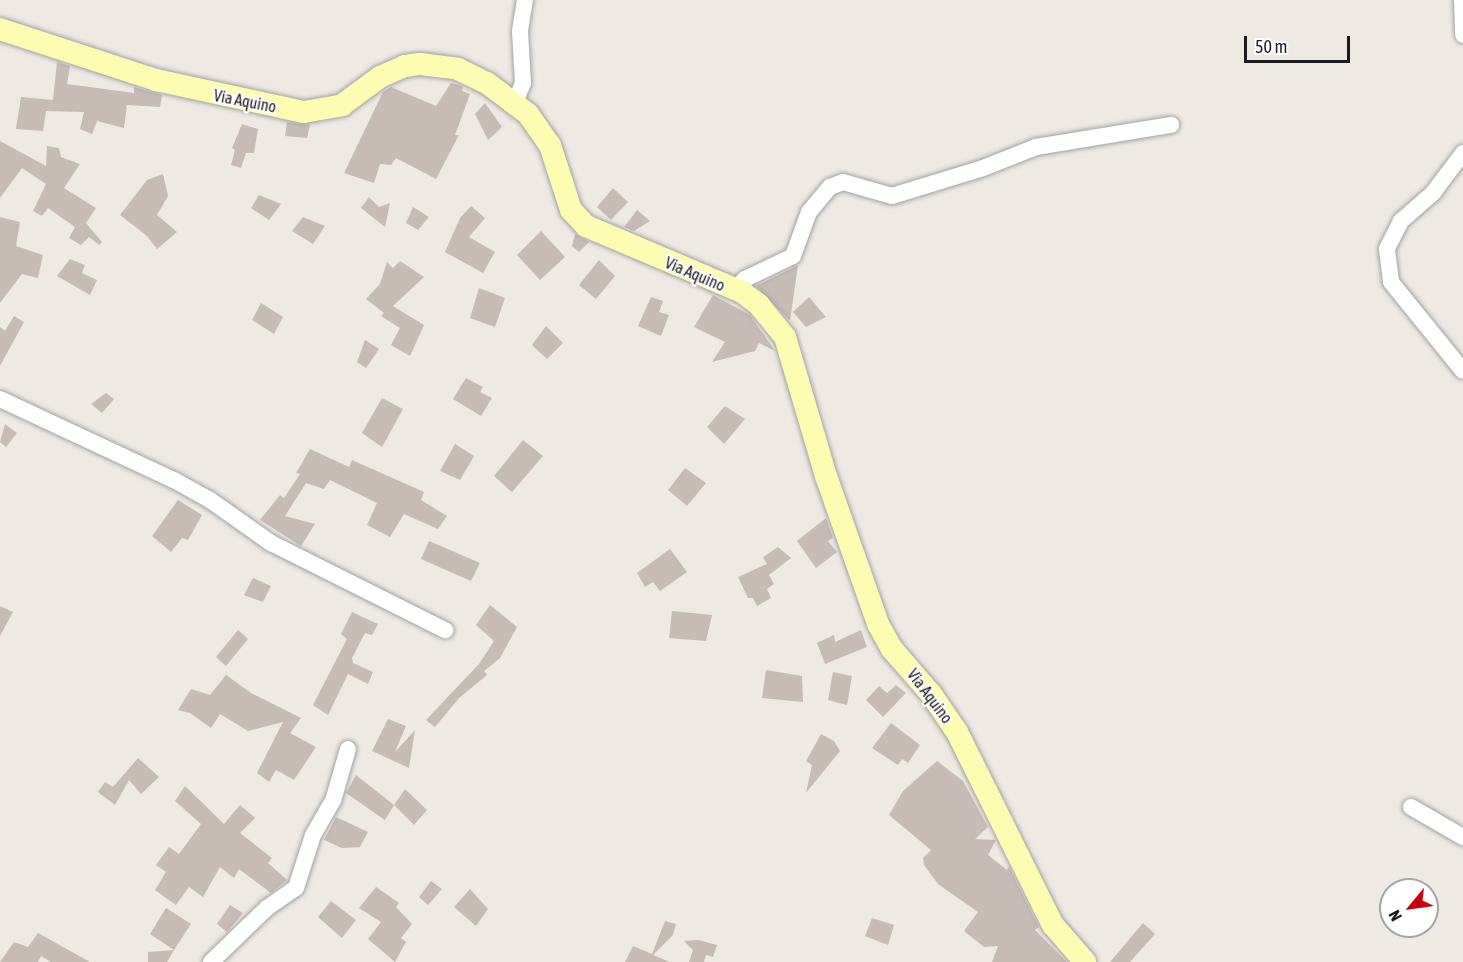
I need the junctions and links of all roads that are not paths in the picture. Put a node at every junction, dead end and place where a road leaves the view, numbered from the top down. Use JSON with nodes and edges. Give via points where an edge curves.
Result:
{"nodes":[{"id":1,"x":525,"y":0,"type":"edge"},
{"id":2,"x":1462,"y":0,"type":"edge"},
{"id":3,"x":0,"y":29,"type":"edge"},
{"id":4,"x":1463,"y":34,"type":"edge"},
{"id":5,"x":515,"y":102,"type":"junction"},
{"id":6,"x":1171,"y":125,"type":"dead end"},
{"id":7,"x":1463,"y":153,"type":"edge"},
{"id":8,"x":734,"y":290,"type":"junction"},
{"id":9,"x":1463,"y":371,"type":"edge"},
{"id":10,"x":0,"y":399,"type":"edge"},
{"id":11,"x":445,"y":630,"type":"dead end"},
{"id":12,"x":348,"y":749,"type":"dead end"},
{"id":13,"x":1411,"y":807,"type":"dead end"},
{"id":14,"x":1463,"y":837,"type":"edge"},
{"id":15,"x":211,"y":962,"type":"edge"},
{"id":16,"x":1085,"y":962,"type":"edge"}],
"edges":[{"from":1,"to":5,"type":"street","via":[[520,31],[523,83]]},
{"from":2,"to":4,"type":"street"},
{"from":3,"to":5,"type":"street","name":"Via Aquino","via":[[156,80],[304,112],[342,105],[380,77],[420,64],[458,69]]},
{"from":5,"to":8,"type":"street","name":"Via Aquino","via":[[550,145],[577,219]]},
{"from":6,"to":8,"type":"street","via":[[1035,147],[983,168],[892,196],[843,182],[830,187],[809,212],[793,256],[745,279]]},
{"from":7,"to":9,"type":"street","via":[[1433,193],[1401,221],[1387,249],[1391,282]]},
{"from":8,"to":16,"type":"street","name":"Via Aquino","via":[[759,305],[784,337],[826,476],[878,624],[892,649],[931,693],[957,732],[1053,925]]},
{"from":10,"to":11,"type":"street","via":[[174,480],[271,543]]},
{"from":12,"to":15,"type":"street","via":[[333,801],[313,835],[296,888],[267,908]]},
{"from":13,"to":14,"type":"street"}]}
